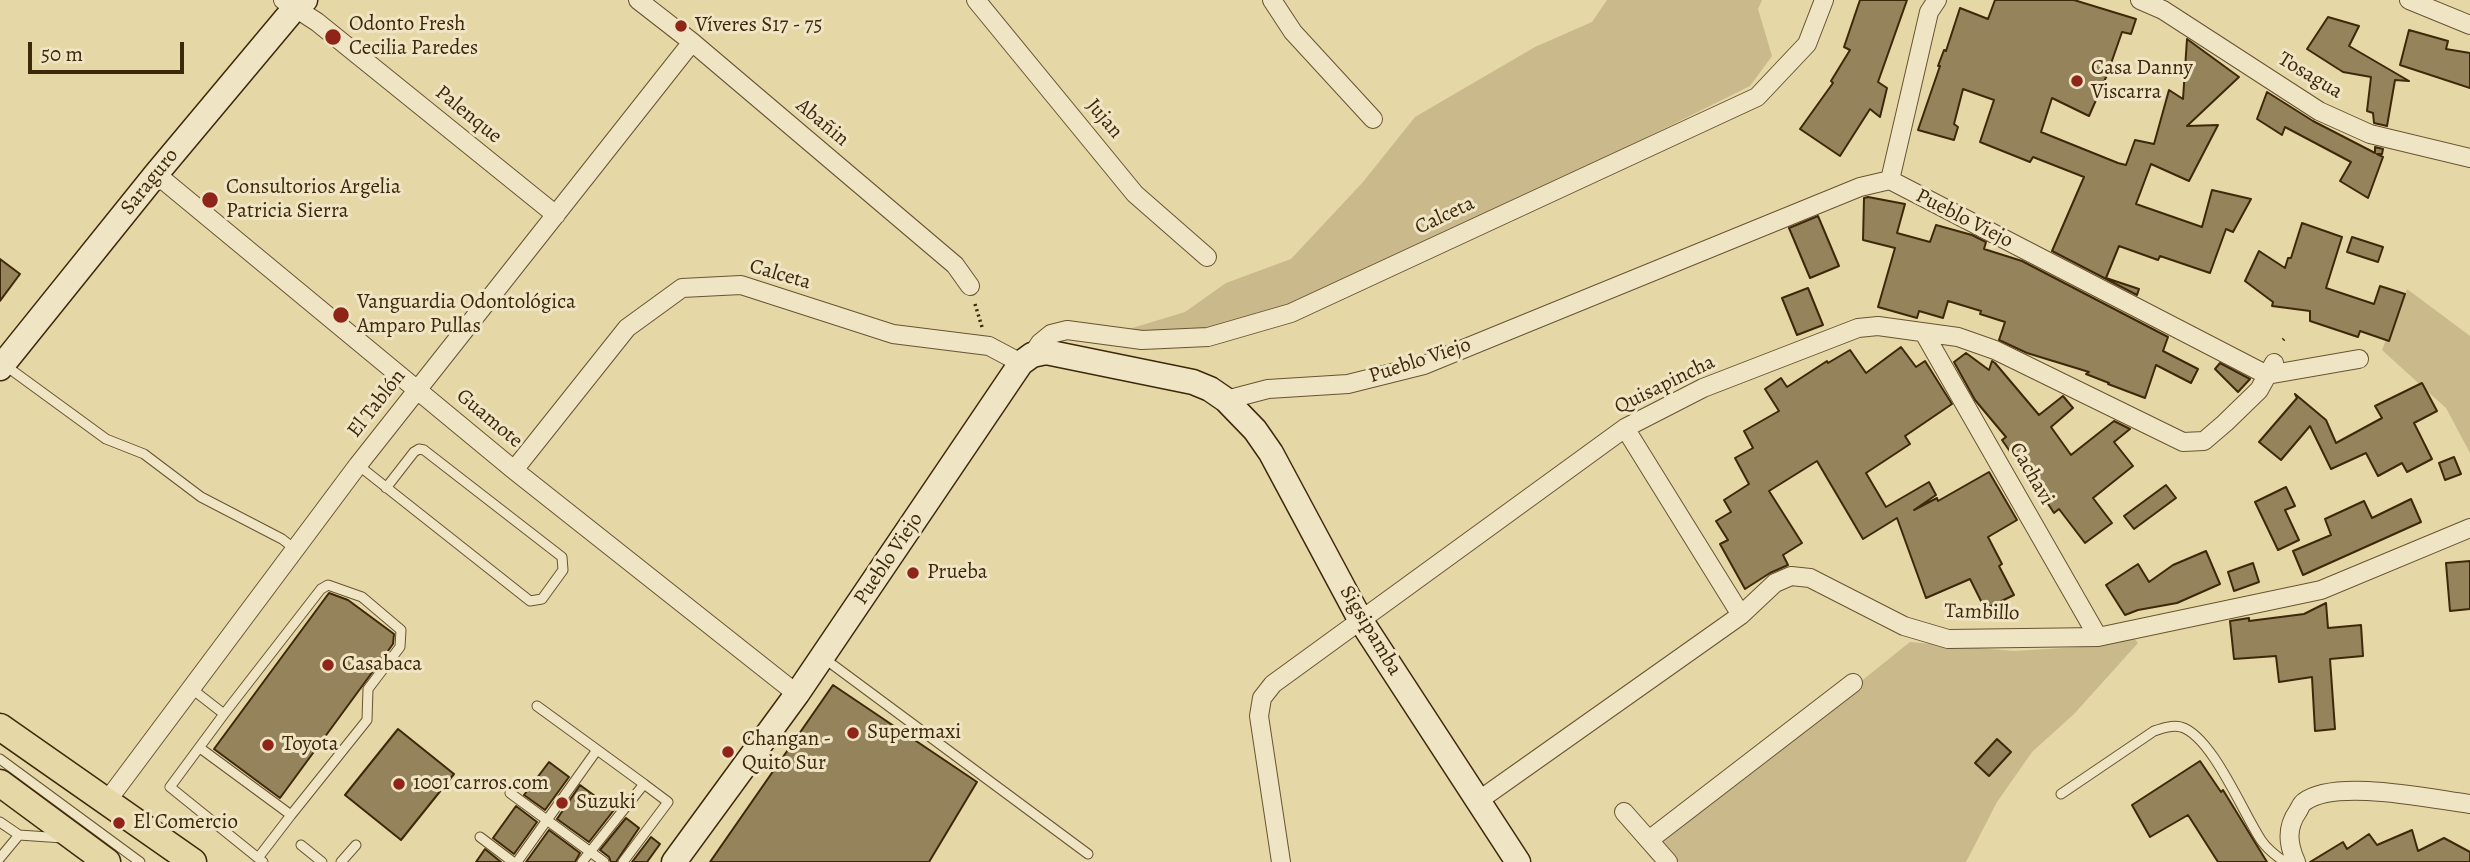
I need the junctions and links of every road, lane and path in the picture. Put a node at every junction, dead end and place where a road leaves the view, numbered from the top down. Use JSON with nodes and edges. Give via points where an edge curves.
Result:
{"nodes":[{"id":1,"x":638,"y":0,"type":"edge"},
{"id":2,"x":975,"y":0,"type":"edge"},
{"id":3,"x":1272,"y":0,"type":"edge"},
{"id":4,"x":1824,"y":0,"type":"edge"},
{"id":5,"x":1937,"y":0,"type":"edge"},
{"id":6,"x":2140,"y":0,"type":"edge"},
{"id":7,"x":2409,"y":0,"type":"edge"},
{"id":8,"x":294,"y":3,"type":"edge"},
{"id":9,"x":2470,"y":25,"type":"edge"},
{"id":10,"x":692,"y":42,"type":"junction"},
{"id":11,"x":1373,"y":119,"type":"dead end"},
{"id":12,"x":2470,"y":158,"type":"edge"},
{"id":13,"x":156,"y":174,"type":"junction"},
{"id":14,"x":1890,"y":180,"type":"junction"},
{"id":15,"x":556,"y":215,"type":"junction"},
{"id":16,"x":1207,"y":257,"type":"dead end"},
{"id":17,"x":970,"y":286,"type":"joint"},
{"id":18,"x":1924,"y":333,"type":"junction"},
{"id":19,"x":987,"y":345,"type":"junction"},
{"id":20,"x":1027,"y":359,"type":"junction"},
{"id":21,"x":2360,"y":359,"type":"dead end"},
{"id":22,"x":2,"y":366,"type":"edge"},
{"id":23,"x":2270,"y":369,"type":"junction"},
{"id":24,"x":418,"y":389,"type":"junction"},
{"id":25,"x":1226,"y":400,"type":"junction"},
{"id":26,"x":1625,"y":428,"type":"junction"},
{"id":27,"x":358,"y":465,"type":"junction"},
{"id":28,"x":514,"y":470,"type":"junction"},
{"id":29,"x":386,"y":488,"type":"junction"},
{"id":30,"x":2470,"y":528,"type":"edge"},
{"id":31,"x":295,"y":550,"type":"junction"},
{"id":32,"x":1741,"y":615,"type":"junction"},
{"id":33,"x":1361,"y":621,"type":"junction"},
{"id":34,"x":2098,"y":636,"type":"junction"},
{"id":35,"x":822,"y":657,"type":"junction"},
{"id":36,"x":1853,"y":683,"type":"dead end"},
{"id":37,"x":192,"y":688,"type":"junction"},
{"id":38,"x":797,"y":694,"type":"junction"},
{"id":39,"x":537,"y":706,"type":"dead end"},
{"id":40,"x":224,"y":714,"type":"junction"},
{"id":41,"x":0,"y":727,"type":"edge"},
{"id":42,"x":200,"y":748,"type":"junction"},
{"id":43,"x":597,"y":750,"type":"junction"},
{"id":44,"x":0,"y":759,"type":"edge"},
{"id":45,"x":0,"y":783,"type":"edge"},
{"id":46,"x":644,"y":784,"type":"junction"},
{"id":47,"x":510,"y":793,"type":"dead end"},
{"id":48,"x":2061,"y":794,"type":"dead end"},
{"id":49,"x":1478,"y":801,"type":"junction"},
{"id":50,"x":2470,"y":804,"type":"edge"},
{"id":51,"x":103,"y":805,"type":"junction"},
{"id":52,"x":1624,"y":811,"type":"dead end"},
{"id":53,"x":291,"y":814,"type":"junction"},
{"id":54,"x":0,"y":821,"type":"edge"},
{"id":55,"x":548,"y":821,"type":"junction"},
{"id":56,"x":130,"y":831,"type":"dead end"},
{"id":57,"x":19,"y":835,"type":"junction"},
{"id":58,"x":480,"y":837,"type":"dead end"},
{"id":59,"x":78,"y":840,"type":"junction"},
{"id":60,"x":1649,"y":840,"type":"junction"},
{"id":61,"x":301,"y":845,"type":"dead end"},
{"id":62,"x":356,"y":845,"type":"dead end"},
{"id":63,"x":589,"y":852,"type":"junction"},
{"id":64,"x":1088,"y":854,"type":"dead end"},
{"id":65,"x":0,"y":858,"type":"edge"},
{"id":66,"x":261,"y":860,"type":"edge"},
{"id":67,"x":107,"y":862,"type":"edge"},
{"id":68,"x":140,"y":862,"type":"edge"},
{"id":69,"x":193,"y":862,"type":"edge"},
{"id":70,"x":322,"y":862,"type":"edge"},
{"id":71,"x":341,"y":862,"type":"edge"},
{"id":72,"x":515,"y":862,"type":"edge"},
{"id":73,"x":582,"y":862,"type":"edge"},
{"id":74,"x":604,"y":862,"type":"edge"},
{"id":75,"x":623,"y":862,"type":"edge"},
{"id":76,"x":674,"y":862,"type":"edge"},
{"id":77,"x":1281,"y":862,"type":"edge"},
{"id":78,"x":1518,"y":862,"type":"edge"},
{"id":79,"x":1668,"y":862,"type":"edge"},
{"id":80,"x":2285,"y":862,"type":"edge"},
{"id":81,"x":2296,"y":862,"type":"edge"}],
"edges":[{"from":1,"to":10,"type":"street","name":"Abañin"},
{"from":2,"to":16,"type":"street","name":"Jujan","via":[[1135,194]]},
{"from":3,"to":11,"type":"street","via":[[1293,32]]},
{"from":4,"to":20,"type":"street","name":"Calceta","via":[[1807,44],[1757,97],[1291,313],[1208,337],[1142,340],[1066,330],[1051,334]]},
{"from":5,"to":14,"type":"street","via":[[1929,12]]},
{"from":6,"to":12,"type":"street","name":"Tosagua","via":[[2163,10],[2319,111],[2370,134]]},
{"from":7,"to":9,"type":"street"},
{"from":8,"to":13,"type":"street","name":"Saraguro"},
{"from":8,"to":15,"type":"street","name":"Palenque"},
{"from":10,"to":15,"type":"street","name":"El Tablón"},
{"from":10,"to":17,"type":"street","name":"Abañin","via":[[955,265]]},
{"from":13,"to":22,"type":"street","name":"Saraguro"},
{"from":13,"to":24,"type":"street","name":"Guamote"},
{"from":14,"to":23,"type":"street","name":"Pueblo Viejo"},
{"from":14,"to":25,"type":"street","name":"Pueblo Viejo","via":[[1860,187],[1424,365],[1348,384],[1268,389]]},
{"from":15,"to":24,"type":"street","name":"El Tablón"},
{"from":17,"to":19,"type":"path"},
{"from":18,"to":23,"type":"street","name":"Quisapincha","via":[[1958,337],[1995,350],[2183,442],[2204,441],[2259,390]]},
{"from":18,"to":26,"type":"street","name":"Quisapincha","via":[[1878,326],[1857,328],[1703,388]]},
{"from":18,"to":34,"type":"street","name":"Cachavi"},
{"from":19,"to":20,"type":"street","name":"Calceta"},
{"from":19,"to":28,"type":"street","name":"Calceta","via":[[893,334],[741,285],[682,288],[627,328]]},
{"from":20,"to":25,"type":"street","via":[[1046,352],[1193,382]]},
{"from":20,"to":35,"type":"street","name":"Pueblo Viejo"},
{"from":21,"to":23,"type":"street"},
{"from":22,"to":31,"type":"lane","via":[[106,439],[144,454],[201,497]]},
{"from":24,"to":27,"type":"street","name":"El Tablón"},
{"from":24,"to":28,"type":"street","name":"Guamote"},
{"from":25,"to":33,"type":"street","name":"Sigsipamba","via":[[1271,453]]},
{"from":26,"to":32,"type":"street"},
{"from":26,"to":33,"type":"street","name":"Quisapincha"},
{"from":27,"to":29,"type":"lane"},
{"from":27,"to":31,"type":"street","name":"El Tablón"},
{"from":28,"to":38,"type":"street","name":"Guamote"},
{"from":29,"to":29,"type":"lane","via":[[530,601],[542,600],[564,570],[562,557],[424,450],[414,452]]},
{"from":30,"to":34,"type":"street","name":"Tambillo","via":[[2321,590]]},
{"from":31,"to":37,"type":"street","name":"El Tablón"},
{"from":32,"to":34,"type":"street","name":"Tambillo","via":[[1775,583],[1791,576],[1810,578],[1904,626],[1948,639]]},
{"from":32,"to":49,"type":"street","name":"Tambillo"},
{"from":33,"to":49,"type":"street","name":"Sigsipamba"},
{"from":33,"to":77,"type":"street","name":"Quisapincha","via":[[1273,684],[1262,698],[1259,716]]},
{"from":35,"to":38,"type":"street","name":"Pueblo Viejo"},
{"from":35,"to":64,"type":"lane"},
{"from":36,"to":60,"type":"street"},
{"from":37,"to":40,"type":"lane"},
{"from":37,"to":51,"type":"street","name":"El Tablón"},
{"from":38,"to":76,"type":"street","name":"Pueblo Viejo"},
{"from":39,"to":43,"type":"lane"},
{"from":40,"to":42,"type":"lane"},
{"from":40,"to":53,"type":"lane","via":[[328,585],[362,597],[401,631],[400,647],[368,689],[367,720]]},
{"from":41,"to":51,"type":"main road"},
{"from":42,"to":53,"type":"lane"},
{"from":42,"to":66,"type":"lane","via":[[170,787]]},
{"from":43,"to":46,"type":"lane"},
{"from":43,"to":55,"type":"lane"},
{"from":44,"to":68,"type":"lane"},
{"from":45,"to":59,"type":"main road"},
{"from":46,"to":63,"type":"lane"},
{"from":46,"to":75,"type":"lane","via":[[668,802]]},
{"from":47,"to":55,"type":"lane"},
{"from":48,"to":80,"type":"lane","via":[[2154,731],[2179,726],[2193,733],[2220,767],[2262,843]]},
{"from":49,"to":78,"type":"street","name":"Sigsipamba"},
{"from":50,"to":81,"type":"street","via":[[2360,790],[2331,791],[2304,802],[2291,820],[2289,845]]},
{"from":51,"to":56,"type":"lane"},
{"from":51,"to":69,"type":"main road"},
{"from":52,"to":60,"type":"street"},
{"from":53,"to":66,"type":"lane"},
{"from":54,"to":57,"type":"lane"},
{"from":55,"to":63,"type":"lane"},
{"from":55,"to":72,"type":"lane"},
{"from":57,"to":59,"type":"lane"},
{"from":57,"to":65,"type":"lane"},
{"from":58,"to":72,"type":"lane"},
{"from":59,"to":67,"type":"main road"},
{"from":60,"to":79,"type":"street"},
{"from":61,"to":70,"type":"lane"},
{"from":62,"to":71,"type":"lane"},
{"from":63,"to":73,"type":"lane"},
{"from":63,"to":74,"type":"lane"}]}
